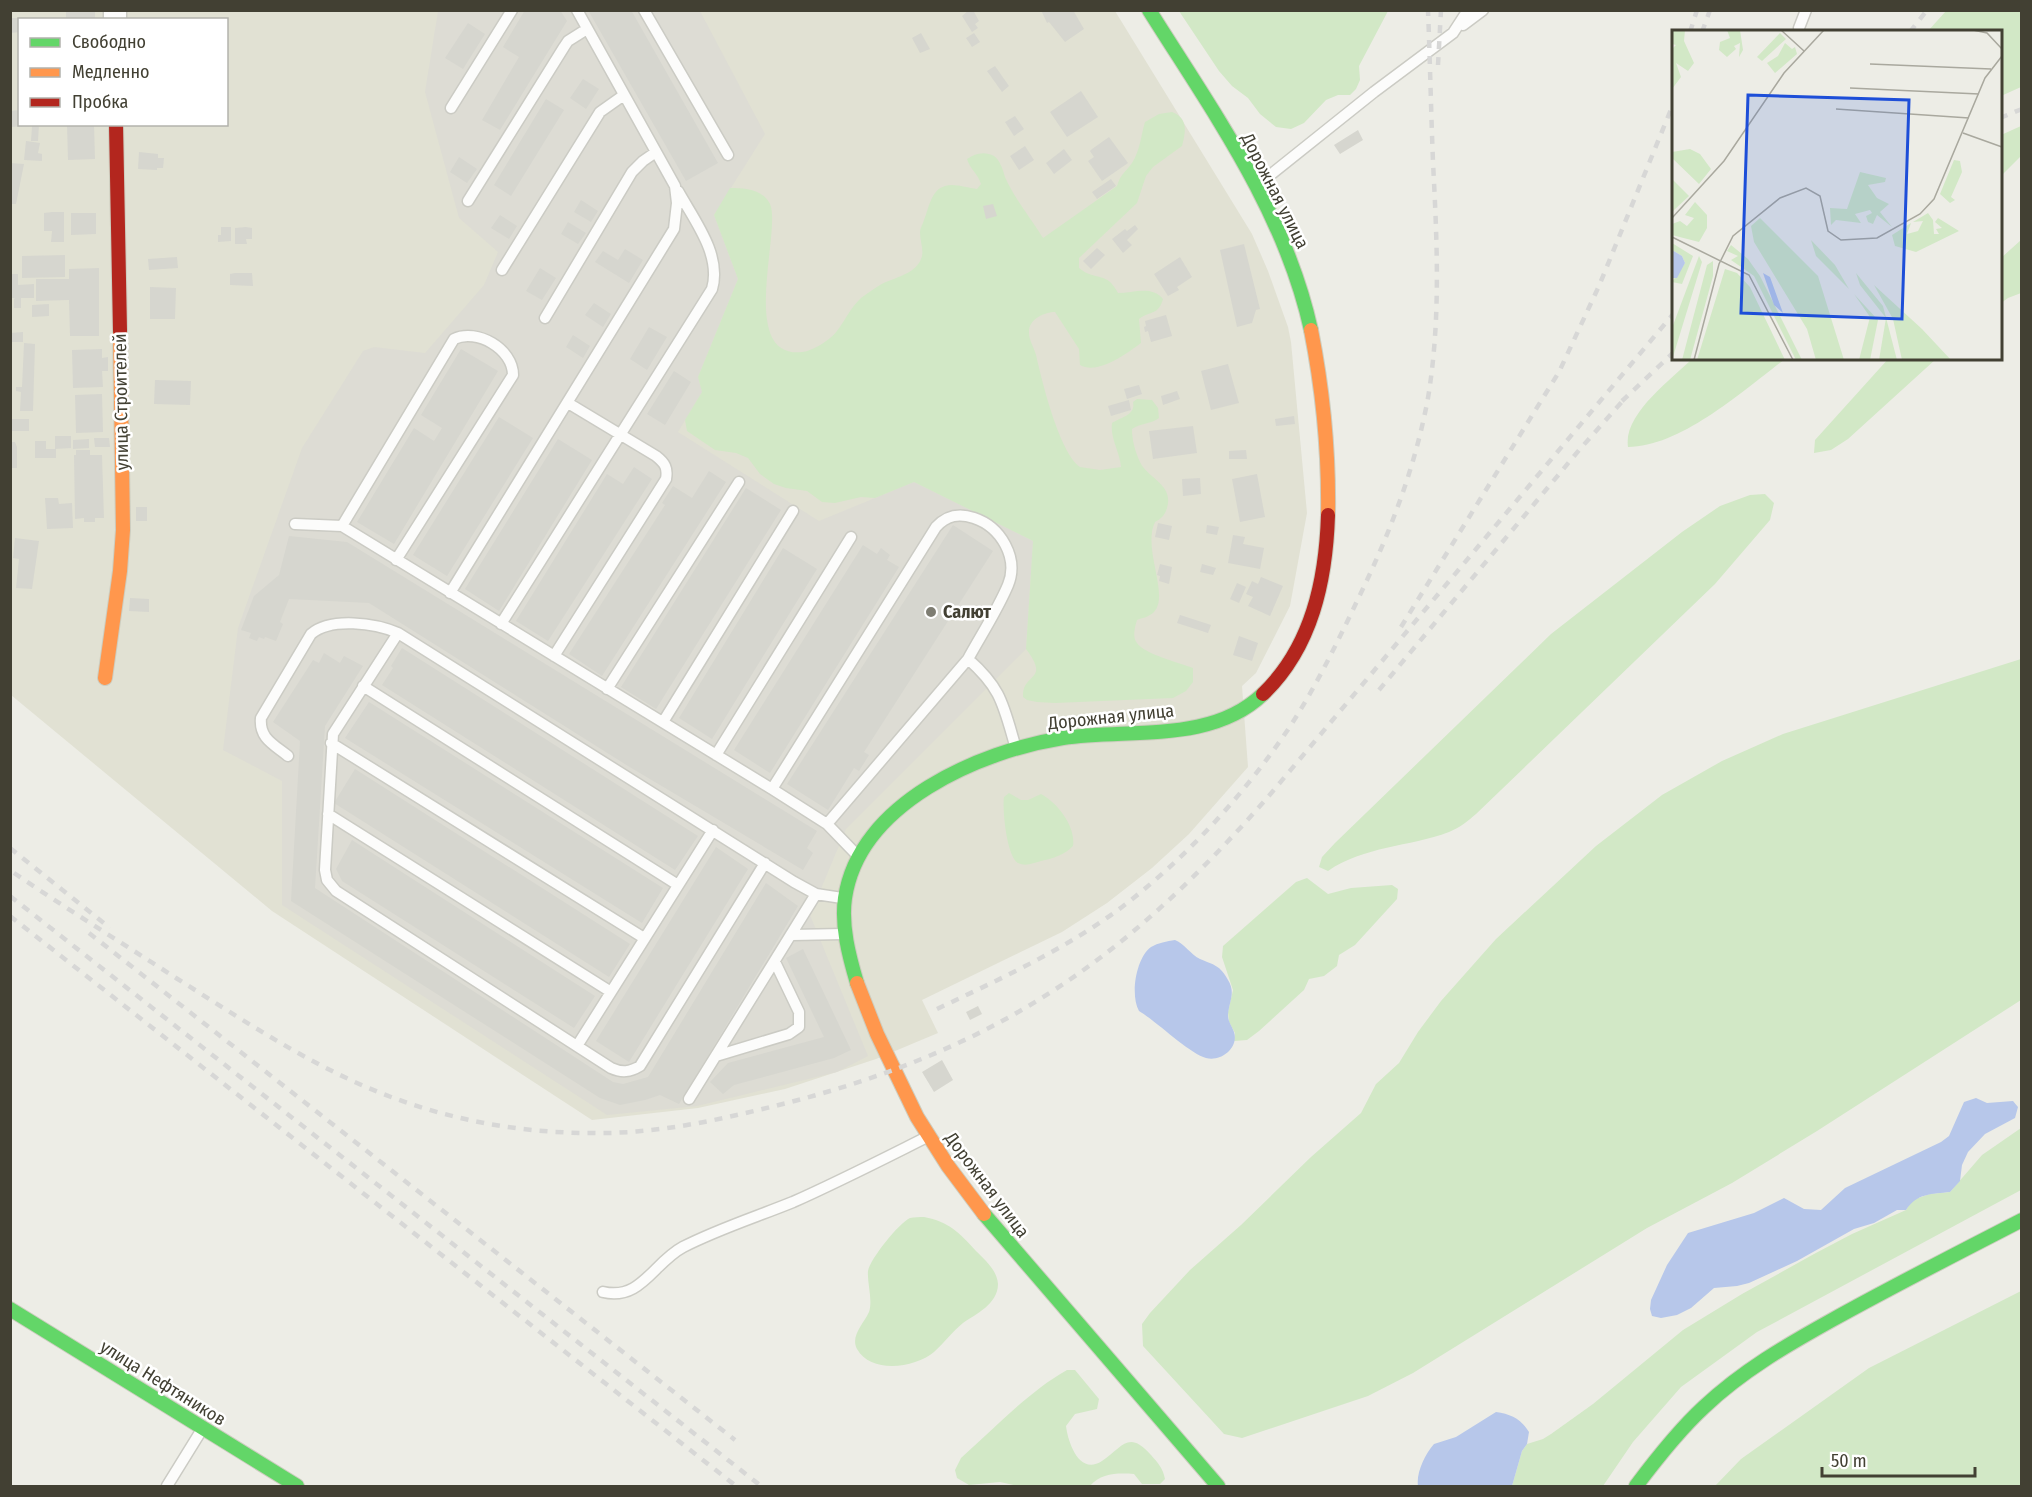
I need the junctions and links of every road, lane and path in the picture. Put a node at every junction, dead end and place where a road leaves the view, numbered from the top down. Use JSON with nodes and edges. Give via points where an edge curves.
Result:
{"nodes":[{"id":1,"x":512,"y":10,"type":"edge"},
{"id":2,"x":577,"y":10,"type":"edge"},
{"id":3,"x":644,"y":10,"type":"edge"},
{"id":4,"x":1149,"y":10,"type":"edge"},
{"id":5,"x":1468,"y":10,"type":"edge"},
{"id":6,"x":1483,"y":10,"type":"edge"},
{"id":7,"x":1806,"y":10,"type":"edge"},
{"id":8,"x":1798,"y":28,"type":"dead end"},
{"id":9,"x":587,"y":29,"type":"junction"},
{"id":10,"x":1453,"y":33,"type":"junction"},
{"id":11,"x":624,"y":95,"type":"junction"},
{"id":12,"x":451,"y":108,"type":"dead end"},
{"id":13,"x":117,"y":126,"type":"edge"},
{"id":14,"x":656,"y":152,"type":"junction"},
{"id":15,"x":728,"y":155,"type":"dead end"},
{"id":16,"x":675,"y":186,"type":"junction"},
{"id":17,"x":1257,"y":186,"type":"junction"},
{"id":18,"x":468,"y":201,"type":"dead end"},
{"id":19,"x":502,"y":270,"type":"dead end"},
{"id":20,"x":545,"y":318,"type":"dead end"},
{"id":21,"x":568,"y":403,"type":"junction"},
{"id":22,"x":621,"y":435,"type":"junction"},
{"id":23,"x":739,"y":482,"type":"dead end"},
{"id":24,"x":793,"y":511,"type":"dead end"},
{"id":25,"x":295,"y":524,"type":"dead end"},
{"id":26,"x":342,"y":526,"type":"junction"},
{"id":27,"x":851,"y":537,"type":"dead end"},
{"id":28,"x":396,"y":560,"type":"junction"},
{"id":29,"x":450,"y":593,"type":"junction"},
{"id":30,"x":501,"y":624,"type":"junction"},
{"id":31,"x":398,"y":633,"type":"junction"},
{"id":32,"x":554,"y":656,"type":"junction"},
{"id":33,"x":968,"y":659,"type":"junction"},
{"id":34,"x":105,"y":678,"type":"dead end"},
{"id":35,"x":363,"y":686,"type":"junction"},
{"id":36,"x":607,"y":689,"type":"junction"},
{"id":37,"x":663,"y":723,"type":"junction"},
{"id":38,"x":332,"y":743,"type":"junction"},
{"id":39,"x":1016,"y":748,"type":"junction"},
{"id":40,"x":716,"y":755,"type":"junction"},
{"id":41,"x":288,"y":756,"type":"dead end"},
{"id":42,"x":772,"y":789,"type":"junction"},
{"id":43,"x":328,"y":814,"type":"junction"},
{"id":44,"x":827,"y":824,"type":"junction"},
{"id":45,"x":712,"y":830,"type":"junction"},
{"id":46,"x":859,"y":857,"type":"junction"},
{"id":47,"x":765,"y":863,"type":"junction"},
{"id":48,"x":678,"y":885,"type":"junction"},
{"id":49,"x":816,"y":894,"type":"junction"},
{"id":50,"x":845,"y":899,"type":"junction"},
{"id":51,"x":847,"y":934,"type":"junction"},
{"id":52,"x":792,"y":935,"type":"junction"},
{"id":53,"x":645,"y":938,"type":"junction"},
{"id":54,"x":775,"y":962,"type":"junction"},
{"id":55,"x":611,"y":992,"type":"junction"},
{"id":56,"x":578,"y":1046,"type":"junction"},
{"id":57,"x":716,"y":1056,"type":"junction"},
{"id":58,"x":689,"y":1099,"type":"dead end"},
{"id":59,"x":927,"y":1136,"type":"junction"},
{"id":60,"x":2022,"y":1220,"type":"edge"},
{"id":61,"x":603,"y":1292,"type":"dead end"},
{"id":62,"x":10,"y":1310,"type":"edge"},
{"id":63,"x":203,"y":1428,"type":"junction"},
{"id":64,"x":167,"y":1486,"type":"edge"},
{"id":65,"x":297,"y":1486,"type":"edge"},
{"id":66,"x":1218,"y":1486,"type":"edge"},
{"id":67,"x":1636,"y":1486,"type":"edge"}],
"edges":[{"from":1,"to":12,"type":"lane"},
{"from":2,"to":9,"type":"lane"},
{"from":3,"to":15,"type":"lane"},
{"from":4,"to":17,"type":"street","name":"Дорожная улица"},
{"from":5,"to":10,"type":"lane"},
{"from":6,"to":10,"type":"lane"},
{"from":7,"to":8,"type":"lane"},
{"from":9,"to":11,"type":"lane"},
{"from":9,"to":18,"type":"lane","via":[[568,41]]},
{"from":10,"to":17,"type":"lane"},
{"from":11,"to":14,"type":"lane"},
{"from":11,"to":19,"type":"lane","via":[[600,112]]},
{"from":13,"to":34,"type":"street","name":"улица Строителей","via":[[123,530]]},
{"from":14,"to":16,"type":"lane"},
{"from":14,"to":20,"type":"lane","via":[[632,172]]},
{"from":16,"to":21,"type":"lane","via":[[674,229]]},
{"from":16,"to":22,"type":"lane","via":[[709,249],[715,280]]},
{"from":17,"to":39,"type":"street","name":"Дорожная улица","via":[[1289,254],[1300,289],[1312,331],[1323,414],[1328,483],[1326,554],[1302,641],[1287,666],[1254,703],[1219,721],[1172,729],[1068,737]]},
{"from":21,"to":22,"type":"lane"},
{"from":21,"to":29,"type":"lane"},
{"from":22,"to":30,"type":"lane"},
{"from":22,"to":32,"type":"lane","via":[[662,461],[666,479]]},
{"from":23,"to":36,"type":"lane"},
{"from":24,"to":37,"type":"lane"},
{"from":25,"to":26,"type":"lane"},
{"from":26,"to":28,"type":"lane"},
{"from":26,"to":28,"type":"lane","via":[[454,339],[471,335],[505,353],[513,375]]},
{"from":27,"to":40,"type":"lane"},
{"from":28,"to":29,"type":"lane"},
{"from":29,"to":30,"type":"lane"},
{"from":30,"to":32,"type":"lane"},
{"from":31,"to":35,"type":"lane"},
{"from":31,"to":41,"type":"lane","via":[[369,624],[331,624],[320,626],[311,634],[261,718],[263,735]]},
{"from":31,"to":45,"type":"lane"},
{"from":32,"to":36,"type":"lane"},
{"from":33,"to":39,"type":"lane","via":[[986,675],[1001,699]]},
{"from":33,"to":42,"type":"lane","via":[[1008,584],[1011,568],[1001,536],[977,519],[952,516],[936,526]]},
{"from":33,"to":44,"type":"lane"},
{"from":35,"to":38,"type":"lane","via":[[336,727]]},
{"from":35,"to":48,"type":"lane"},
{"from":36,"to":37,"type":"lane"},
{"from":37,"to":40,"type":"lane"},
{"from":38,"to":43,"type":"lane"},
{"from":38,"to":53,"type":"lane"},
{"from":39,"to":46,"type":"street","name":"Дорожная улица","via":[[977,763],[915,797],[881,826]]},
{"from":40,"to":42,"type":"lane"},
{"from":42,"to":44,"type":"lane"},
{"from":43,"to":55,"type":"lane"},
{"from":43,"to":56,"type":"lane","via":[[325,870],[336,891]]},
{"from":44,"to":46,"type":"lane"},
{"from":45,"to":47,"type":"lane"},
{"from":45,"to":48,"type":"lane"},
{"from":46,"to":50,"type":"street","name":"Дорожная улица"},
{"from":47,"to":49,"type":"lane"},
{"from":47,"to":56,"type":"lane","via":[[640,1066],[619,1071]]},
{"from":48,"to":53,"type":"lane"},
{"from":49,"to":50,"type":"lane"},
{"from":49,"to":52,"type":"lane"},
{"from":50,"to":51,"type":"street","name":"Дорожная улица"},
{"from":51,"to":52,"type":"lane"},
{"from":51,"to":59,"type":"street","name":"Дорожная улица","via":[[854,970],[875,1030]]},
{"from":52,"to":54,"type":"lane"},
{"from":53,"to":55,"type":"lane"},
{"from":54,"to":57,"type":"lane"},
{"from":54,"to":57,"type":"lane","via":[[799,1012],[796,1032]]},
{"from":55,"to":56,"type":"lane"},
{"from":57,"to":58,"type":"lane"},
{"from":59,"to":61,"type":"lane","via":[[834,1184],[679,1249],[632,1290],[623,1294]]},
{"from":59,"to":66,"type":"street","name":"Дорожная улица","via":[[990,1222]]},
{"from":60,"to":67,"type":"street","via":[[1864,1301],[1740,1377],[1678,1434]]},
{"from":62,"to":63,"type":"street","name":"улица Нефтяников"},
{"from":63,"to":64,"type":"lane"},
{"from":63,"to":65,"type":"street","name":"улица Нефтяников"}]}
